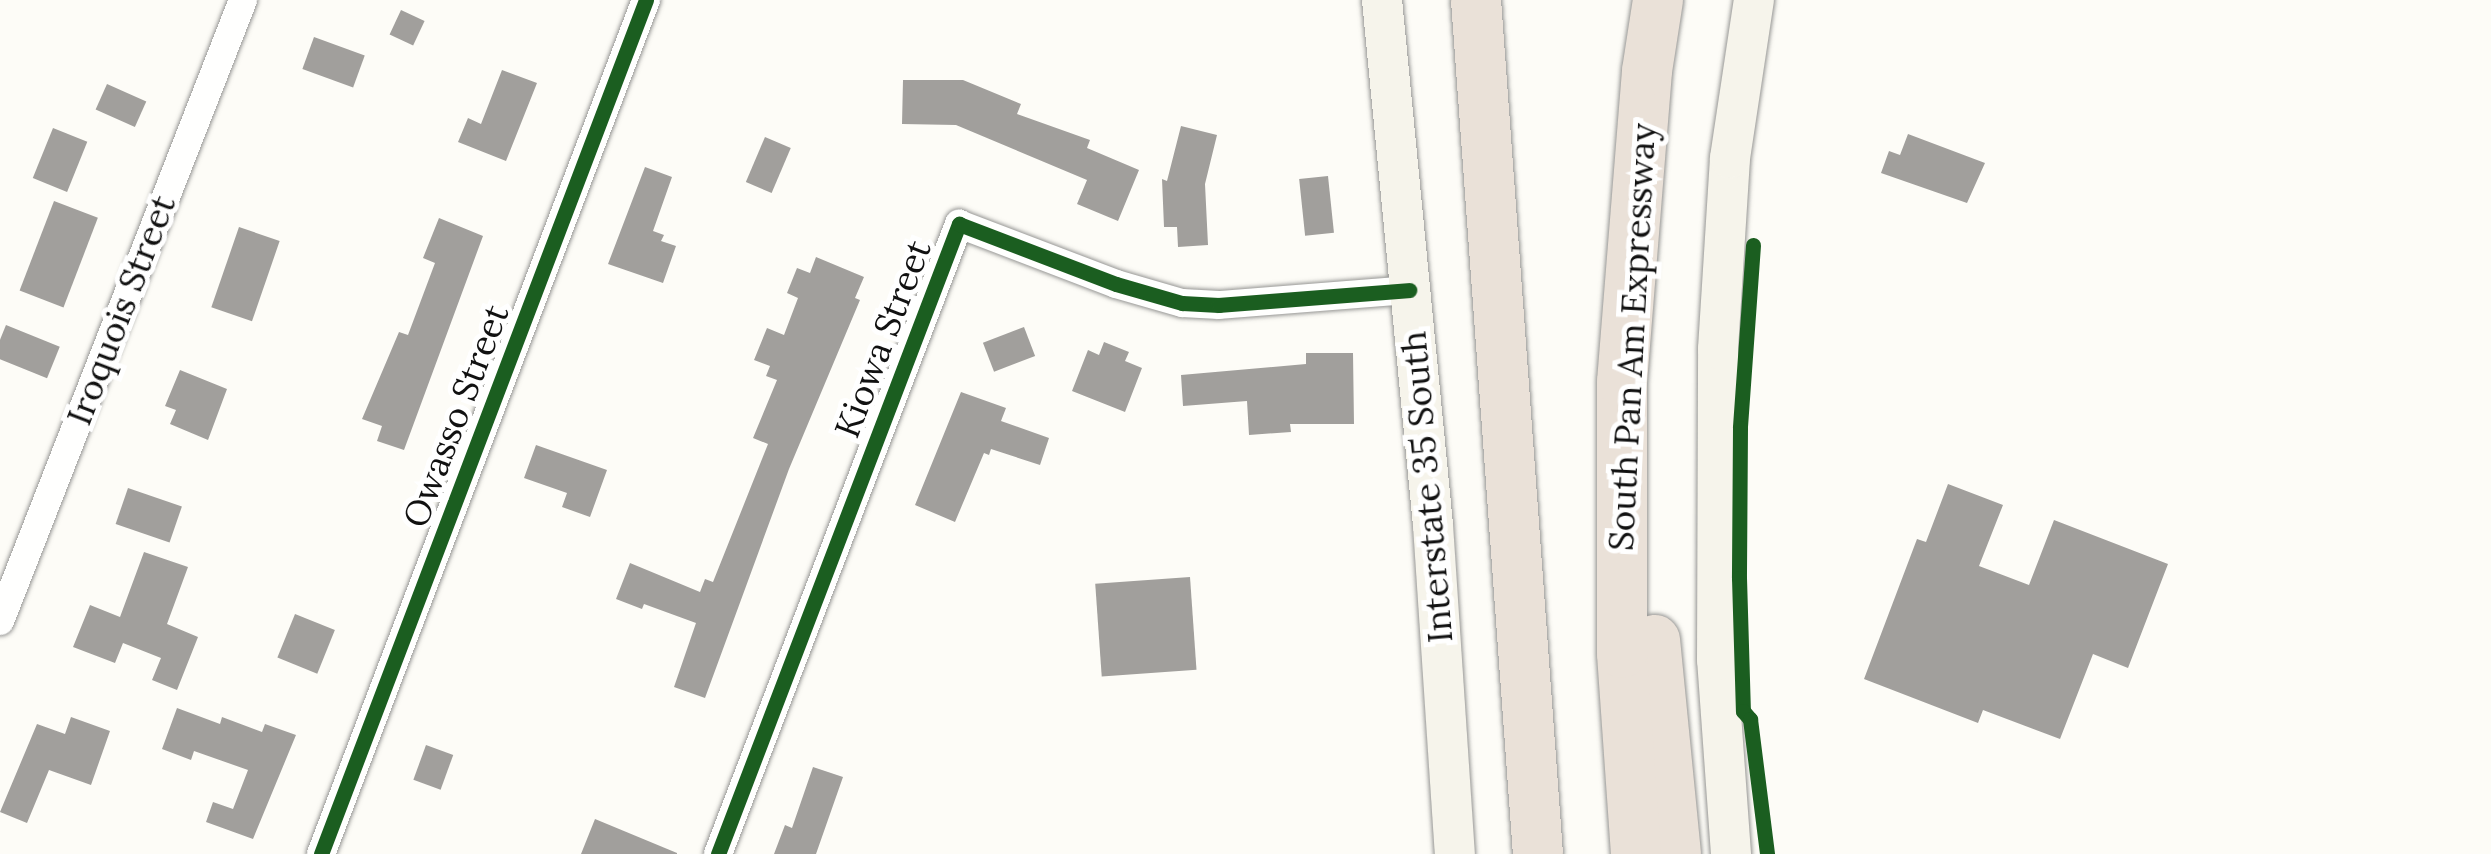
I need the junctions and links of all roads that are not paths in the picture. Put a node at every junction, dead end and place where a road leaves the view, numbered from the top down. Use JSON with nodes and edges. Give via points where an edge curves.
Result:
{"nodes":[{"id":1,"x":242,"y":0,"type":"edge"},
{"id":2,"x":646,"y":0,"type":"edge"},
{"id":3,"x":1382,"y":0,"type":"edge"},
{"id":4,"x":1476,"y":0,"type":"edge"},
{"id":5,"x":1658,"y":0,"type":"edge"},
{"id":6,"x":1754,"y":0,"type":"edge"},
{"id":7,"x":1646,"y":71,"type":"junction"},
{"id":8,"x":1409,"y":290,"type":"junction"},
{"id":9,"x":0,"y":621,"type":"edge"},
{"id":10,"x":321,"y":854,"type":"edge"},
{"id":11,"x":718,"y":854,"type":"edge"},
{"id":12,"x":1454,"y":854,"type":"edge"},
{"id":13,"x":1538,"y":854,"type":"edge"},
{"id":14,"x":1636,"y":854,"type":"edge"},
{"id":15,"x":1676,"y":854,"type":"edge"},
{"id":16,"x":1732,"y":854,"type":"edge"}],
"edges":[{"from":1,"to":9,"type":"street","name":"Iroquois Street"},
{"from":2,"to":10,"type":"street","name":"Owasso Street"},
{"from":3,"to":8,"type":"main road","name":"Interstate 35 South"},
{"from":4,"to":13,"type":"highway"},
{"from":5,"to":7,"type":"highway","name":"South Pan Am Expressway"},
{"from":6,"to":16,"type":"main road","via":[[1730,158],[1718,349],[1717,660]]},
{"from":7,"to":14,"type":"highway","name":"South Pan Am Expressway","via":[[1626,308],[1620,503]]},
{"from":7,"to":15,"type":"highway","via":[[1652,609]]},
{"from":8,"to":11,"type":"street","name":"Kiowa Street","via":[[1182,303],[959,224]]},
{"from":8,"to":12,"type":"main road","name":"Interstate 35 South","via":[[1433,525]]}]}
